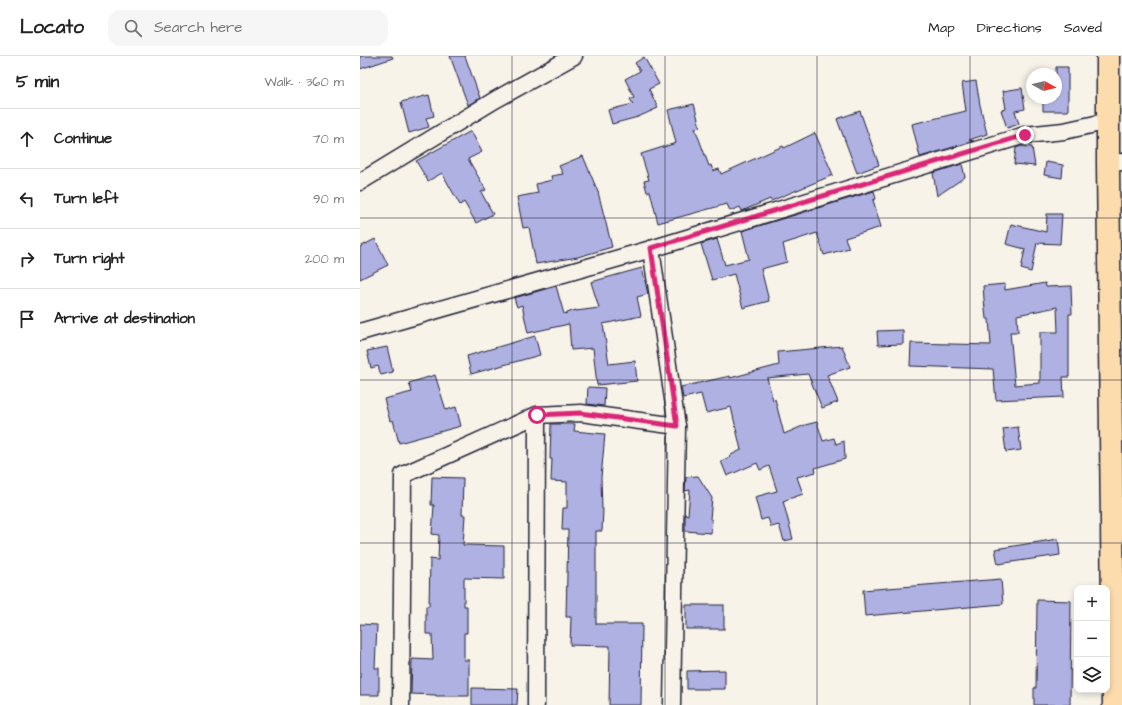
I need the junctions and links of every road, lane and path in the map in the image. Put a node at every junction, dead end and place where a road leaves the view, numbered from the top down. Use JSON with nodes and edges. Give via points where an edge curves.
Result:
{"nodes":[{"id":1,"x":574,"y":56,"type":"edge"},
{"id":2,"x":1108,"y":56,"type":"edge"},
{"id":3,"x":1108,"y":121,"type":"junction"},
{"id":4,"x":1115,"y":163,"type":"edge"},
{"id":5,"x":360,"y":182,"type":"edge"},
{"id":6,"x":651,"y":248,"type":"junction"},
{"id":7,"x":360,"y":332,"type":"edge"},
{"id":8,"x":537,"y":415,"type":"junction"},
{"id":9,"x":677,"y":426,"type":"junction"},
{"id":10,"x":401,"y":705,"type":"edge"},
{"id":11,"x":536,"y":705,"type":"edge"},
{"id":12,"x":672,"y":705,"type":"edge"},
{"id":13,"x":1114,"y":705,"type":"edge"}],
"edges":[{"from":1,"to":5,"type":"street","via":[[495,100]]},
{"from":2,"to":3,"type":"highway"},
{"from":3,"to":4,"type":"highway"},
{"from":3,"to":6,"type":"street","via":[[1064,131],[1025,135]]},
{"from":4,"to":13,"type":"highway"},
{"from":6,"to":7,"type":"street"},
{"from":6,"to":9,"type":"street"},
{"from":8,"to":9,"type":"street","via":[[580,413]]},
{"from":8,"to":10,"type":"street","via":[[403,476]]},
{"from":8,"to":11,"type":"street"},
{"from":9,"to":12,"type":"street"}]}
